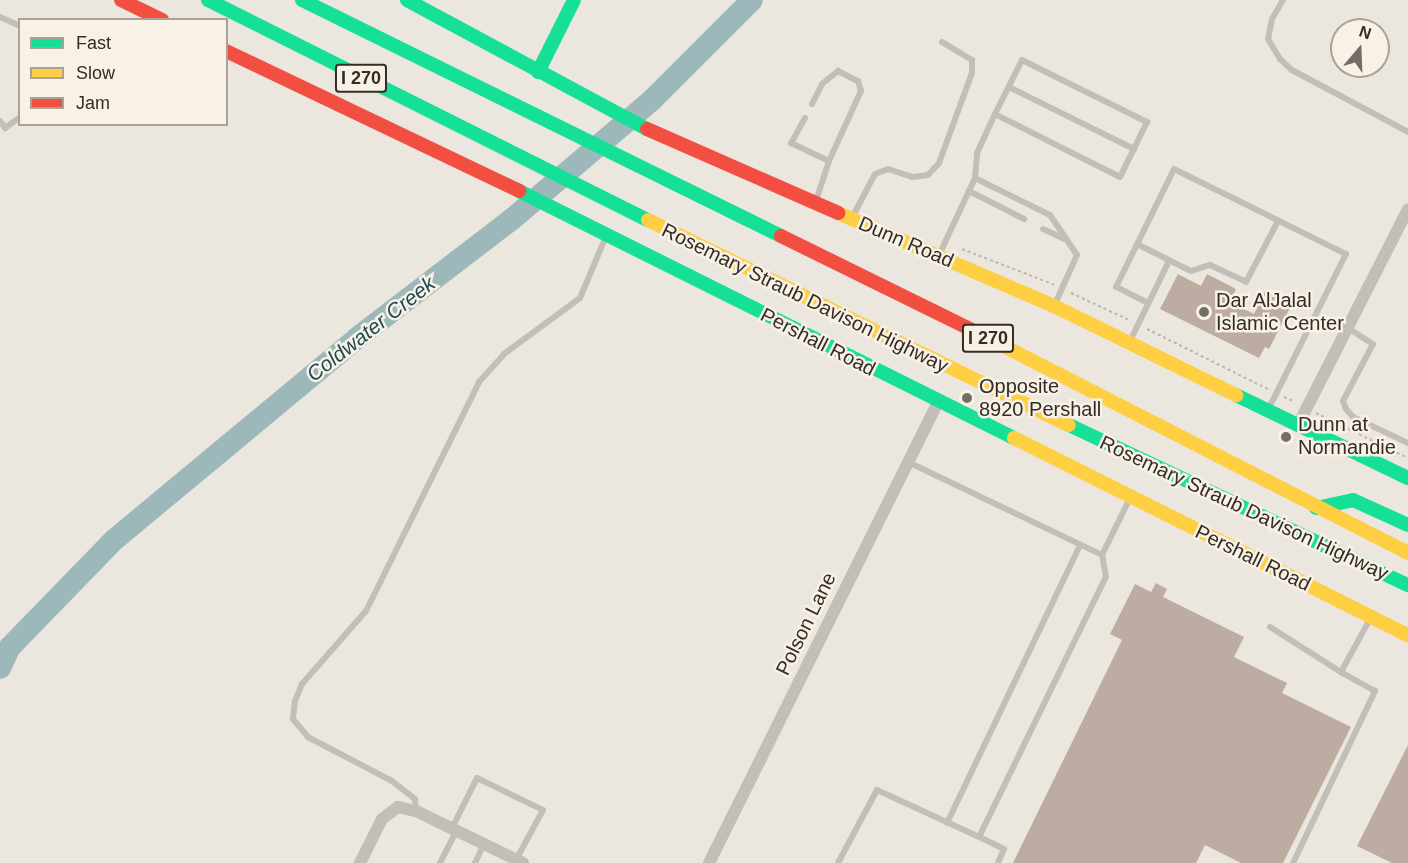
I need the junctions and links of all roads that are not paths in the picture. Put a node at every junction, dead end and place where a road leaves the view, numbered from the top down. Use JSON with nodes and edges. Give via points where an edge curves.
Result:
{"nodes":[{"id":1,"x":121,"y":0,"type":"edge"},
{"id":2,"x":208,"y":0,"type":"edge"},
{"id":3,"x":302,"y":0,"type":"edge"},
{"id":4,"x":407,"y":0,"type":"edge"},
{"id":5,"x":574,"y":0,"type":"edge"},
{"id":6,"x":1283,"y":0,"type":"edge"},
{"id":7,"x":0,"y":17,"type":"edge"},
{"id":8,"x":158,"y":18,"type":"edge"},
{"id":9,"x":18,"y":25,"type":"edge"},
{"id":10,"x":942,"y":42,"type":"dead end"},
{"id":11,"x":228,"y":52,"type":"edge"},
{"id":12,"x":538,"y":72,"type":"junction"},
{"id":13,"x":1009,"y":87,"type":"junction"},
{"id":14,"x":812,"y":104,"type":"dead end"},
{"id":15,"x":995,"y":114,"type":"junction"},
{"id":16,"x":18,"y":118,"type":"edge"},
{"id":17,"x":805,"y":118,"type":"dead end"},
{"id":18,"x":0,"y":121,"type":"edge"},
{"id":19,"x":1408,"y":132,"type":"edge"},
{"id":20,"x":1134,"y":149,"type":"junction"},
{"id":21,"x":829,"y":161,"type":"junction"},
{"id":22,"x":975,"y":178,"type":"junction"},
{"id":23,"x":969,"y":192,"type":"junction"},
{"id":24,"x":815,"y":204,"type":"junction"},
{"id":25,"x":1408,"y":209,"type":"edge"},
{"id":26,"x":1024,"y":219,"type":"dead end"},
{"id":27,"x":851,"y":220,"type":"junction"},
{"id":28,"x":1278,"y":221,"type":"junction"},
{"id":29,"x":1043,"y":229,"type":"dead end"},
{"id":30,"x":607,"y":236,"type":"junction"},
{"id":31,"x":1067,"y":240,"type":"junction"},
{"id":32,"x":1137,"y":244,"type":"junction"},
{"id":33,"x":939,"y":255,"type":"junction"},
{"id":34,"x":1170,"y":261,"type":"junction"},
{"id":35,"x":1148,"y":303,"type":"junction"},
{"id":36,"x":1054,"y":306,"type":"junction"},
{"id":37,"x":1348,"y":328,"type":"junction"},
{"id":38,"x":1129,"y":343,"type":"junction"},
{"id":39,"x":938,"y":402,"type":"junction"},
{"id":40,"x":1268,"y":411,"type":"junction"},
{"id":41,"x":1298,"y":425,"type":"junction"},
{"id":42,"x":1408,"y":443,"type":"edge"},
{"id":43,"x":908,"y":462,"type":"junction"},
{"id":44,"x":1408,"y":477,"type":"edge"},
{"id":45,"x":1130,"y":497,"type":"junction"},
{"id":46,"x":1316,"y":508,"type":"junction"},
{"id":47,"x":1408,"y":525,"type":"edge"},
{"id":48,"x":1080,"y":545,"type":"junction"},
{"id":49,"x":1408,"y":554,"type":"edge"},
{"id":50,"x":1102,"y":555,"type":"junction"},
{"id":51,"x":1408,"y":585,"type":"edge"},
{"id":52,"x":1372,"y":617,"type":"junction"},
{"id":53,"x":1270,"y":627,"type":"dead end"},
{"id":54,"x":1408,"y":635,"type":"edge"},
{"id":55,"x":1341,"y":672,"type":"junction"},
{"id":56,"x":416,"y":811,"type":"junction"},
{"id":57,"x":947,"y":823,"type":"junction"},
{"id":58,"x":454,"y":830,"type":"junction"},
{"id":59,"x":980,"y":837,"type":"junction"},
{"id":60,"x":484,"y":844,"type":"junction"},
{"id":61,"x":520,"y":861,"type":"edge"},
{"id":62,"x":360,"y":863,"type":"edge"},
{"id":63,"x":440,"y":863,"type":"edge"},
{"id":64,"x":475,"y":863,"type":"edge"},
{"id":65,"x":709,"y":863,"type":"edge"},
{"id":66,"x":838,"y":863,"type":"edge"},
{"id":67,"x":998,"y":863,"type":"edge"},
{"id":68,"x":1293,"y":863,"type":"edge"}],
"edges":[{"from":1,"to":8,"type":"main road"},
{"from":2,"to":51,"type":"main road","name":"Rosemary Straub Davison Highway","number":"I 270","via":[[586,192],[1095,439]]},
{"from":3,"to":46,"type":"main road","name":"Rosemary Straub Davison Highway","number":"I 270","via":[[1017,352]]},
{"from":4,"to":12,"type":"main road","name":"Dunn Road"},
{"from":5,"to":12,"type":"main road"},
{"from":6,"to":19,"type":"lane","via":[[1272,19],[1268,39],[1280,59],[1292,70]]},
{"from":7,"to":9,"type":"lane"},
{"from":10,"to":27,"type":"lane","via":[[972,60],[972,73],[939,163],[928,175],[913,177],[888,169],[874,174]]},
{"from":11,"to":30,"type":"main road","name":"Pershall Road"},
{"from":12,"to":24,"type":"main road","name":"Dunn Road","via":[[662,137]]},
{"from":13,"to":15,"type":"lane"},
{"from":13,"to":20,"type":"lane"},
{"from":13,"to":20,"type":"lane","via":[[1022,60],[1147,122]]},
{"from":14,"to":21,"type":"lane","via":[[822,84],[838,71],[858,81],[861,91]]},
{"from":15,"to":20,"type":"lane","via":[[1120,177]]},
{"from":15,"to":22,"type":"lane","via":[[977,153]]},
{"from":16,"to":18,"type":"lane","via":[[5,128]]},
{"from":17,"to":21,"type":"lane","via":[[791,143]]},
{"from":21,"to":24,"type":"lane"},
{"from":22,"to":23,"type":"lane"},
{"from":22,"to":31,"type":"lane","via":[[1050,214]]},
{"from":23,"to":26,"type":"lane"},
{"from":23,"to":33,"type":"lane"},
{"from":24,"to":27,"type":"main road","name":"Dunn Road"},
{"from":25,"to":37,"type":"street"},
{"from":27,"to":33,"type":"main road","name":"Dunn Road"},
{"from":28,"to":32,"type":"lane","via":[[1174,169]]},
{"from":28,"to":34,"type":"lane","via":[[1246,282],[1210,265],[1191,271]]},
{"from":28,"to":40,"type":"lane","via":[[1346,254]]},
{"from":29,"to":31,"type":"lane"},
{"from":30,"to":39,"type":"main road","name":"Pershall Road"},
{"from":30,"to":56,"type":"lane","via":[[580,298],[504,354],[479,382],[366,611],[302,684],[295,701],[293,719],[308,737],[392,781],[414,799]]},
{"from":31,"to":36,"type":"lane","via":[[1077,255]]},
{"from":32,"to":34,"type":"lane"},
{"from":32,"to":35,"type":"lane","via":[[1116,287]]},
{"from":33,"to":36,"type":"main road","name":"Dunn Road"},
{"from":34,"to":35,"type":"lane"},
{"from":35,"to":38,"type":"lane"},
{"from":36,"to":38,"type":"main road","name":"Dunn Road"},
{"from":37,"to":41,"type":"street"},
{"from":37,"to":42,"type":"lane","via":[[1373,344],[1343,401],[1346,408],[1353,417]]},
{"from":38,"to":40,"type":"main road","name":"Dunn Road"},
{"from":39,"to":43,"type":"street","name":"Polson Lane"},
{"from":39,"to":45,"type":"main road","name":"Pershall Road"},
{"from":40,"to":41,"type":"main road","name":"Dunn Road"},
{"from":41,"to":44,"type":"main road","name":"Dunn Road"},
{"from":43,"to":48,"type":"lane"},
{"from":43,"to":65,"type":"street","name":"Polson Lane"},
{"from":45,"to":50,"type":"lane"},
{"from":45,"to":52,"type":"main road","name":"Pershall Road"},
{"from":46,"to":47,"type":"main road","via":[[1353,500]]},
{"from":46,"to":49,"type":"main road","name":"Rosemary Straub Davison Highway","number":"I 270"},
{"from":48,"to":50,"type":"lane"},
{"from":48,"to":57,"type":"lane"},
{"from":50,"to":59,"type":"lane","via":[[1106,577]]},
{"from":52,"to":54,"type":"main road","name":"Pershall Road"},
{"from":52,"to":55,"type":"lane"},
{"from":53,"to":55,"type":"lane"},
{"from":55,"to":68,"type":"lane","via":[[1375,691]]},
{"from":56,"to":58,"type":"street"},
{"from":56,"to":62,"type":"street","via":[[398,807],[382,819]]},
{"from":57,"to":59,"type":"lane"},
{"from":57,"to":66,"type":"lane","via":[[877,790]]},
{"from":58,"to":60,"type":"street"},
{"from":58,"to":61,"type":"lane","via":[[477,778],[543,810]]},
{"from":58,"to":63,"type":"lane"},
{"from":59,"to":67,"type":"lane","via":[[1004,849]]},
{"from":60,"to":61,"type":"street"},
{"from":60,"to":64,"type":"lane"}]}
